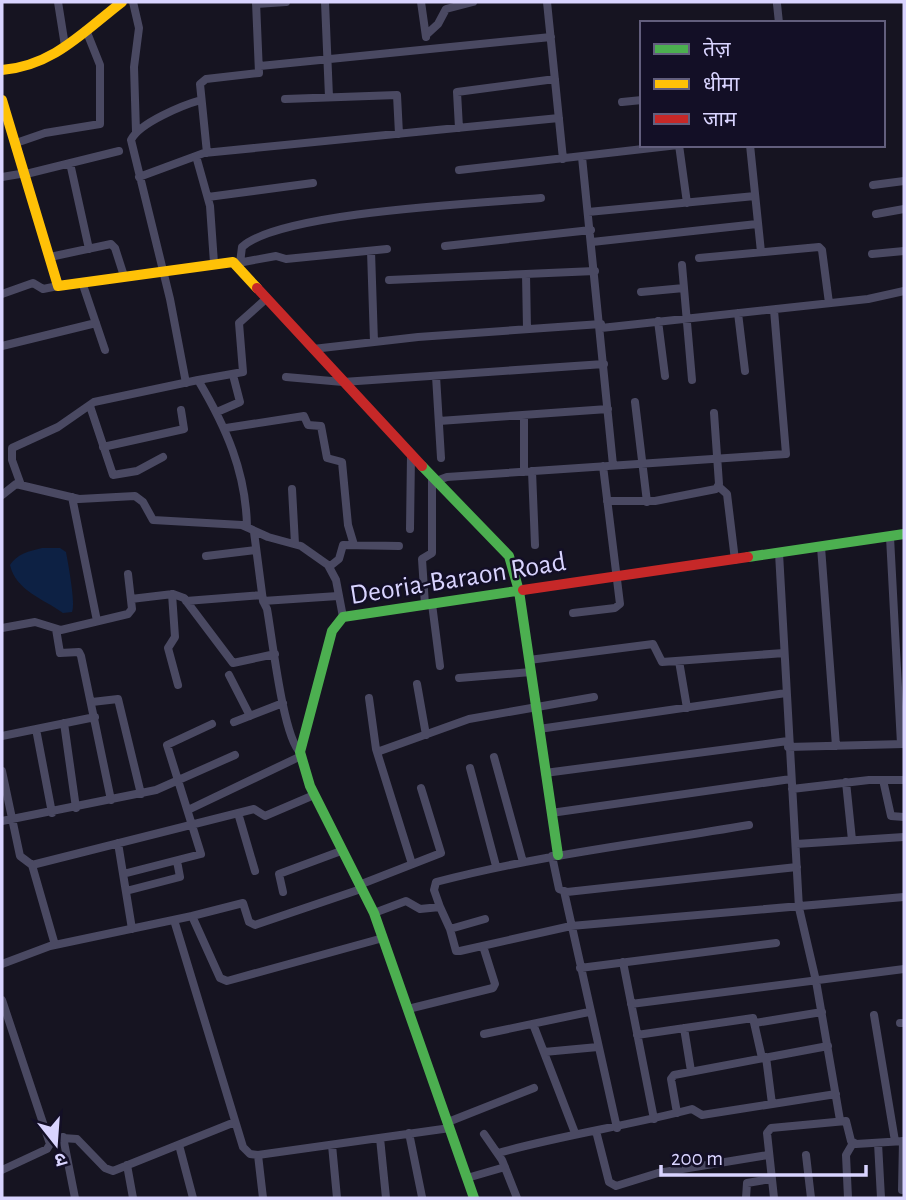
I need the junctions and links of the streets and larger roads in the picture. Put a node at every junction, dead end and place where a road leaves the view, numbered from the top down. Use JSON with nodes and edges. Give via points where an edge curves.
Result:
{"nodes":[{"id":1,"x":58,"y":2,"type":"edge"},
{"id":2,"x":122,"y":2,"type":"edge"},
{"id":3,"x":133,"y":2,"type":"edge"},
{"id":4,"x":286,"y":2,"type":"edge"},
{"id":5,"x":325,"y":2,"type":"edge"},
{"id":6,"x":421,"y":2,"type":"edge"},
{"id":7,"x":468,"y":2,"type":"edge"},
{"id":8,"x":547,"y":2,"type":"edge"},
{"id":9,"x":256,"y":3,"type":"edge"},
{"id":10,"x":777,"y":4,"type":"dead end"},
{"id":11,"x":779,"y":21,"type":"edge"},
{"id":12,"x":86,"y":30,"type":"junction"},
{"id":13,"x":426,"y":35,"type":"junction"},
{"id":14,"x":551,"y":37,"type":"junction"},
{"id":15,"x":65,"y":46,"type":"junction"},
{"id":16,"x":428,"y":47,"type":"junction"},
{"id":17,"x":328,"y":57,"type":"junction"},
{"id":18,"x":260,"y":65,"type":"junction"},
{"id":19,"x":2,"y":70,"type":"edge"},
{"id":20,"x":555,"y":79,"type":"junction"},
{"id":21,"x":329,"y":97,"type":"junction"},
{"id":22,"x":2,"y":100,"type":"edge"},
{"id":23,"x":201,"y":100,"type":"junction"},
{"id":24,"x":285,"y":100,"type":"dead end"},
{"id":25,"x":640,"y":100,"type":"edge"},
{"id":26,"x":622,"y":102,"type":"dead end"},
{"id":27,"x":559,"y":118,"type":"junction"},
{"id":28,"x":459,"y":128,"type":"junction"},
{"id":29,"x":135,"y":132,"type":"junction"},
{"id":30,"x":399,"y":134,"type":"junction"},
{"id":31,"x":16,"y":143,"type":"junction"},
{"id":32,"x":662,"y":147,"type":"edge"},
{"id":33,"x":678,"y":147,"type":"edge"},
{"id":34,"x":750,"y":147,"type":"edge"},
{"id":35,"x":119,"y":150,"type":"dead end"},
{"id":36,"x":207,"y":153,"type":"junction"},
{"id":37,"x":196,"y":156,"type":"junction"},
{"id":38,"x":582,"y":157,"type":"junction"},
{"id":39,"x":563,"y":159,"type":"junction"},
{"id":40,"x":70,"y":163,"type":"junction"},
{"id":41,"x":460,"y":170,"type":"dead end"},
{"id":42,"x":26,"y":174,"type":"junction"},
{"id":43,"x":2,"y":177,"type":"edge"},
{"id":44,"x":139,"y":177,"type":"junction"},
{"id":45,"x":904,"y":181,"type":"edge"},
{"id":46,"x":313,"y":183,"type":"dead end"},
{"id":47,"x":873,"y":185,"type":"dead end"},
{"id":48,"x":755,"y":196,"type":"junction"},
{"id":49,"x":208,"y":197,"type":"junction"},
{"id":50,"x":541,"y":198,"type":"dead end"},
{"id":51,"x":687,"y":203,"type":"junction"},
{"id":52,"x":904,"y":209,"type":"edge"},
{"id":53,"x":588,"y":212,"type":"junction"},
{"id":54,"x":876,"y":214,"type":"dead end"},
{"id":55,"x":757,"y":224,"type":"junction"},
{"id":56,"x":590,"y":230,"type":"junction"},
{"id":57,"x":592,"y":242,"type":"junction"},
{"id":58,"x":445,"y":246,"type":"dead end"},
{"id":59,"x":89,"y":249,"type":"junction"},
{"id":60,"x":387,"y":249,"type":"dead end"},
{"id":61,"x":370,"y":251,"type":"junction"},
{"id":62,"x":904,"y":251,"type":"edge"},
{"id":63,"x":761,"y":252,"type":"junction"},
{"id":64,"x":872,"y":254,"type":"dead end"},
{"id":65,"x":50,"y":257,"type":"junction"},
{"id":66,"x":699,"y":258,"type":"dead end"},
{"id":67,"x":214,"y":263,"type":"junction"},
{"id":68,"x":237,"y":263,"type":"junction"},
{"id":69,"x":682,"y":265,"type":"dead end"},
{"id":70,"x":164,"y":270,"type":"junction"},
{"id":71,"x":595,"y":271,"type":"junction"},
{"id":72,"x":526,"y":274,"type":"junction"},
{"id":73,"x":124,"y":276,"type":"junction"},
{"id":74,"x":390,"y":280,"type":"dead end"},
{"id":75,"x":82,"y":282,"type":"junction"},
{"id":76,"x":58,"y":286,"type":"junction"},
{"id":77,"x":684,"y":288,"type":"junction"},
{"id":78,"x":640,"y":292,"type":"dead end"},
{"id":79,"x":904,"y":292,"type":"edge"},
{"id":80,"x":2,"y":294,"type":"edge"},
{"id":81,"x":267,"y":298,"type":"junction"},
{"id":82,"x":829,"y":303,"type":"junction"},
{"id":83,"x":774,"y":310,"type":"junction"},
{"id":84,"x":738,"y":313,"type":"junction"},
{"id":85,"x":687,"y":318,"type":"junction"},
{"id":86,"x":658,"y":321,"type":"junction"},
{"id":87,"x":96,"y":323,"type":"junction"},
{"id":88,"x":601,"y":326,"type":"junction"},
{"id":89,"x":527,"y":329,"type":"junction"},
{"id":90,"x":374,"y":342,"type":"junction"},
{"id":91,"x":2,"y":345,"type":"edge"},
{"id":92,"x":313,"y":349,"type":"junction"},
{"id":93,"x":105,"y":350,"type":"dead end"},
{"id":94,"x":604,"y":364,"type":"junction"},
{"id":95,"x":745,"y":371,"type":"dead end"},
{"id":96,"x":233,"y":375,"type":"junction"},
{"id":97,"x":436,"y":376,"type":"junction"},
{"id":98,"x":665,"y":376,"type":"dead end"},
{"id":99,"x":286,"y":377,"type":"dead end"},
{"id":100,"x":198,"y":380,"type":"junction"},
{"id":101,"x":692,"y":380,"type":"dead end"},
{"id":102,"x":343,"y":382,"type":"junction"},
{"id":103,"x":186,"y":383,"type":"junction"},
{"id":104,"x":635,"y":402,"type":"dead end"},
{"id":105,"x":90,"y":405,"type":"junction"},
{"id":106,"x":608,"y":409,"type":"junction"},
{"id":107,"x":181,"y":410,"type":"dead end"},
{"id":108,"x":217,"y":412,"type":"junction"},
{"id":109,"x":714,"y":413,"type":"dead end"},
{"id":110,"x":524,"y":415,"type":"junction"},
{"id":111,"x":439,"y":421,"type":"junction"},
{"id":112,"x":226,"y":428,"type":"junction"},
{"id":113,"x":103,"y":447,"type":"junction"},
{"id":114,"x":411,"y":454,"type":"junction"},
{"id":115,"x":163,"y":457,"type":"dead end"},
{"id":116,"x":441,"y":458,"type":"dead end"},
{"id":117,"x":718,"y":459,"type":"junction"},
{"id":118,"x":643,"y":464,"type":"junction"},
{"id":119,"x":603,"y":466,"type":"junction"},
{"id":120,"x":613,"y":466,"type":"junction"},
{"id":121,"x":528,"y":471,"type":"junction"},
{"id":122,"x":434,"y":479,"type":"junction"},
{"id":123,"x":21,"y":485,"type":"junction"},
{"id":124,"x":719,"y":486,"type":"junction"},
{"id":125,"x":292,"y":489,"type":"dead end"},
{"id":126,"x":4,"y":491,"type":"edge"},
{"id":127,"x":72,"y":497,"type":"junction"},
{"id":128,"x":607,"y":500,"type":"junction"},
{"id":129,"x":647,"y":502,"type":"junction"},
{"id":130,"x":251,"y":529,"type":"junction"},
{"id":131,"x":410,"y":529,"type":"dead end"},
{"id":132,"x":904,"y":534,"type":"edge"},
{"id":133,"x":890,"y":537,"type":"junction"},
{"id":134,"x":295,"y":544,"type":"junction"},
{"id":135,"x":354,"y":545,"type":"junction"},
{"id":136,"x":535,"y":545,"type":"dead end"},
{"id":137,"x":399,"y":546,"type":"dead end"},
{"id":138,"x":821,"y":547,"type":"junction"},
{"id":139,"x":256,"y":550,"type":"junction"},
{"id":140,"x":779,"y":553,"type":"junction"},
{"id":141,"x":206,"y":556,"type":"dead end"},
{"id":142,"x":735,"y":560,"type":"junction"},
{"id":143,"x":329,"y":567,"type":"junction"},
{"id":144,"x":128,"y":574,"type":"dead end"},
{"id":145,"x":617,"y":577,"type":"junction"},
{"id":146,"x":519,"y":592,"type":"junction"},
{"id":147,"x":172,"y":594,"type":"junction"},
{"id":148,"x":338,"y":596,"type":"junction"},
{"id":149,"x":262,"y":598,"type":"junction"},
{"id":150,"x":131,"y":599,"type":"junction"},
{"id":151,"x":186,"y":601,"type":"junction"},
{"id":152,"x":428,"y":605,"type":"junction"},
{"id":153,"x":573,"y":613,"type":"dead end"},
{"id":154,"x":343,"y":617,"type":"junction"},
{"id":155,"x":97,"y":621,"type":"junction"},
{"id":156,"x":2,"y":628,"type":"edge"},
{"id":157,"x":56,"y":629,"type":"junction"},
{"id":158,"x":784,"y":653,"type":"junction"},
{"id":159,"x":275,"y":654,"type":"junction"},
{"id":160,"x":529,"y":660,"type":"junction"},
{"id":161,"x":679,"y":661,"type":"junction"},
{"id":162,"x":440,"y":666,"type":"dead end"},
{"id":163,"x":531,"y":673,"type":"junction"},
{"id":164,"x":229,"y":675,"type":"dead end"},
{"id":165,"x":459,"y":678,"type":"dead end"},
{"id":166,"x":417,"y":684,"type":"dead end"},
{"id":167,"x":178,"y":685,"type":"dead end"},
{"id":168,"x":786,"y":694,"type":"junction"},
{"id":169,"x":594,"y":697,"type":"dead end"},
{"id":170,"x":369,"y":698,"type":"dead end"},
{"id":171,"x":92,"y":702,"type":"junction"},
{"id":172,"x":283,"y":703,"type":"junction"},
{"id":173,"x":536,"y":706,"type":"junction"},
{"id":174,"x":687,"y":708,"type":"junction"},
{"id":175,"x":250,"y":716,"type":"junction"},
{"id":176,"x":95,"y":717,"type":"junction"},
{"id":177,"x":234,"y":722,"type":"dead end"},
{"id":178,"x":64,"y":723,"type":"junction"},
{"id":179,"x":212,"y":724,"type":"dead end"},
{"id":180,"x":36,"y":729,"type":"junction"},
{"id":181,"x":539,"y":729,"type":"junction"},
{"id":182,"x":426,"y":735,"type":"junction"},
{"id":183,"x":2,"y":736,"type":"edge"},
{"id":184,"x":788,"y":744,"type":"junction"},
{"id":185,"x":903,"y":744,"type":"edge"},
{"id":186,"x":836,"y":746,"type":"junction"},
{"id":187,"x":377,"y":752,"type":"junction"},
{"id":188,"x":300,"y":754,"type":"junction"},
{"id":189,"x":235,"y":755,"type":"dead end"},
{"id":190,"x":494,"y":757,"type":"dead end"},
{"id":191,"x":470,"y":768,"type":"dead end"},
{"id":192,"x":2,"y":771,"type":"edge"},
{"id":193,"x":545,"y":773,"type":"junction"},
{"id":194,"x":883,"y":780,"type":"junction"},
{"id":195,"x":904,"y":780,"type":"edge"},
{"id":196,"x":178,"y":782,"type":"junction"},
{"id":197,"x":846,"y":782,"type":"junction"},
{"id":198,"x":792,"y":784,"type":"junction"},
{"id":199,"x":421,"y":789,"type":"dead end"},
{"id":200,"x":141,"y":794,"type":"junction"},
{"id":201,"x":314,"y":795,"type":"junction"},
{"id":202,"x":111,"y":800,"type":"junction"},
{"id":203,"x":76,"y":808,"type":"junction"},
{"id":204,"x":188,"y":810,"type":"junction"},
{"id":205,"x":52,"y":813,"type":"junction"},
{"id":206,"x":238,"y":813,"type":"junction"},
{"id":207,"x":551,"y":813,"type":"junction"},
{"id":208,"x":904,"y":817,"type":"edge"},
{"id":209,"x":6,"y":820,"type":"edge"},
{"id":210,"x":193,"y":824,"type":"junction"},
{"id":211,"x":749,"y":825,"type":"dead end"},
{"id":212,"x":904,"y":837,"type":"edge"},
{"id":213,"x":852,"y":840,"type":"junction"},
{"id":214,"x":118,"y":843,"type":"junction"},
{"id":215,"x":796,"y":844,"type":"junction"},
{"id":216,"x":341,"y":851,"type":"junction"},
{"id":217,"x":555,"y":856,"type":"junction"},
{"id":218,"x":177,"y":861,"type":"junction"},
{"id":219,"x":523,"y":862,"type":"junction"},
{"id":220,"x":412,"y":864,"type":"junction"},
{"id":221,"x":32,"y":865,"type":"junction"},
{"id":222,"x":496,"y":866,"type":"junction"},
{"id":223,"x":797,"y":867,"type":"junction"},
{"id":224,"x":255,"y":871,"type":"dead end"},
{"id":225,"x":123,"y":874,"type":"junction"},
{"id":226,"x":360,"y":887,"type":"junction"},
{"id":227,"x":126,"y":891,"type":"junction"},
{"id":228,"x":564,"y":891,"type":"junction"},
{"id":229,"x":283,"y":892,"type":"dead end"},
{"id":230,"x":904,"y":897,"type":"edge"},
{"id":231,"x":799,"y":905,"type":"junction"},
{"id":232,"x":440,"y":907,"type":"junction"},
{"id":233,"x":374,"y":913,"type":"junction"},
{"id":234,"x":192,"y":916,"type":"junction"},
{"id":235,"x":485,"y":919,"type":"dead end"},
{"id":236,"x":174,"y":920,"type":"junction"},
{"id":237,"x":571,"y":926,"type":"junction"},
{"id":238,"x":132,"y":929,"type":"junction"},
{"id":239,"x":450,"y":929,"type":"junction"},
{"id":240,"x":383,"y":938,"type":"junction"},
{"id":241,"x":776,"y":943,"type":"dead end"},
{"id":242,"x":55,"y":945,"type":"junction"},
{"id":243,"x":483,"y":946,"type":"junction"},
{"id":244,"x":623,"y":962,"type":"junction"},
{"id":245,"x":2,"y":964,"type":"edge"},
{"id":246,"x":580,"y":968,"type":"junction"},
{"id":247,"x":904,"y":970,"type":"edge"},
{"id":248,"x":816,"y":981,"type":"junction"},
{"id":249,"x":2,"y":1000,"type":"edge"},
{"id":250,"x":631,"y":1004,"type":"junction"},
{"id":251,"x":408,"y":1009,"type":"junction"},
{"id":252,"x":589,"y":1012,"type":"junction"},
{"id":253,"x":822,"y":1013,"type":"junction"},
{"id":254,"x":874,"y":1015,"type":"dead end"},
{"id":255,"x":755,"y":1023,"type":"junction"},
{"id":256,"x":533,"y":1024,"type":"junction"},
{"id":257,"x":684,"y":1028,"type":"junction"},
{"id":258,"x":484,"y":1034,"type":"dead end"},
{"id":259,"x":637,"y":1035,"type":"junction"},
{"id":260,"x":828,"y":1046,"type":"junction"},
{"id":261,"x":598,"y":1047,"type":"junction"},
{"id":262,"x":544,"y":1052,"type":"junction"},
{"id":263,"x":764,"y":1058,"type":"junction"},
{"id":264,"x":691,"y":1071,"type":"junction"},
{"id":265,"x":534,"y":1088,"type":"dead end"},
{"id":266,"x":836,"y":1094,"type":"junction"},
{"id":267,"x":772,"y":1104,"type":"junction"},
{"id":268,"x":677,"y":1113,"type":"junction"},
{"id":269,"x":654,"y":1119,"type":"junction"},
{"id":270,"x":841,"y":1120,"type":"junction"},
{"id":271,"x":235,"y":1122,"type":"junction"},
{"id":272,"x":449,"y":1125,"type":"junction"},
{"id":273,"x":617,"y":1128,"type":"junction"},
{"id":274,"x":596,"y":1131,"type":"junction"},
{"id":275,"x":409,"y":1133,"type":"junction"},
{"id":276,"x":575,"y":1133,"type":"junction"},
{"id":277,"x":484,"y":1134,"type":"dead end"},
{"id":278,"x":48,"y":1137,"type":"junction"},
{"id":279,"x":63,"y":1138,"type":"junction"},
{"id":280,"x":380,"y":1138,"type":"junction"},
{"id":281,"x":901,"y":1141,"type":"edge"},
{"id":282,"x":853,"y":1143,"type":"junction"},
{"id":283,"x":878,"y":1143,"type":"junction"},
{"id":284,"x":179,"y":1144,"type":"junction"},
{"id":285,"x":332,"y":1144,"type":"junction"},
{"id":286,"x":498,"y":1153,"type":"junction"},
{"id":287,"x":258,"y":1155,"type":"junction"},
{"id":288,"x":768,"y":1155,"type":"junction"},
{"id":289,"x":806,"y":1155,"type":"dead end"},
{"id":290,"x":127,"y":1165,"type":"junction"},
{"id":291,"x":505,"y":1167,"type":"junction"},
{"id":292,"x":2,"y":1170,"type":"edge"},
{"id":293,"x":467,"y":1178,"type":"junction"},
{"id":294,"x":771,"y":1179,"type":"junction"},
{"id":295,"x":902,"y":1190,"type":"dead end"},
{"id":296,"x":422,"y":1197,"type":"edge"},
{"id":297,"x":75,"y":1198,"type":"edge"},
{"id":298,"x":133,"y":1198,"type":"edge"},
{"id":299,"x":193,"y":1198,"type":"edge"},
{"id":300,"x":263,"y":1198,"type":"edge"},
{"id":301,"x":337,"y":1198,"type":"edge"},
{"id":302,"x":386,"y":1198,"type":"edge"},
{"id":303,"x":474,"y":1198,"type":"edge"},
{"id":304,"x":517,"y":1198,"type":"edge"},
{"id":305,"x":746,"y":1198,"type":"edge"},
{"id":306,"x":774,"y":1198,"type":"edge"},
{"id":307,"x":811,"y":1198,"type":"edge"},
{"id":308,"x":848,"y":1198,"type":"edge"},
{"id":309,"x":881,"y":1198,"type":"edge"}],
"edges":[{"from":1,"to":15,"type":"street"},
{"from":2,"to":12,"type":"street"},
{"from":3,"to":29,"type":"street","via":[[139,28]]},
{"from":4,"to":9,"type":"street"},
{"from":5,"to":17,"type":"street"},
{"from":6,"to":13,"type":"street"},
{"from":7,"to":13,"type":"street","via":[[446,9]]},
{"from":8,"to":14,"type":"street"},
{"from":9,"to":18,"type":"street"},
{"from":10,"to":11,"type":"street"},
{"from":12,"to":15,"type":"street"},
{"from":12,"to":31,"type":"street","via":[[100,65],[100,124]]},
{"from":13,"to":16,"type":"street"},
{"from":14,"to":16,"type":"street"},
{"from":14,"to":20,"type":"street"},
{"from":15,"to":19,"type":"street","via":[[45,61]]},
{"from":16,"to":17,"type":"street"},
{"from":17,"to":18,"type":"street"},
{"from":17,"to":21,"type":"street"},
{"from":18,"to":23,"type":"street","via":[[256,75],[202,80]]},
{"from":20,"to":27,"type":"street"},
{"from":20,"to":28,"type":"street","via":[[457,92]]},
{"from":21,"to":24,"type":"street"},
{"from":21,"to":30,"type":"street","via":[[397,95]]},
{"from":22,"to":31,"type":"street"},
{"from":23,"to":29,"type":"street","via":[[182,105]]},
{"from":23,"to":36,"type":"street"},
{"from":25,"to":26,"type":"street"},
{"from":27,"to":28,"type":"street"},
{"from":27,"to":39,"type":"street"},
{"from":28,"to":30,"type":"street"},
{"from":29,"to":44,"type":"street","via":[[131,142]]},
{"from":30,"to":36,"type":"street"},
{"from":31,"to":42,"type":"street"},
{"from":32,"to":38,"type":"street"},
{"from":33,"to":51,"type":"street"},
{"from":34,"to":48,"type":"street"},
{"from":35,"to":40,"type":"street"},
{"from":36,"to":37,"type":"street"},
{"from":37,"to":44,"type":"street"},
{"from":37,"to":49,"type":"street"},
{"from":38,"to":39,"type":"street"},
{"from":38,"to":53,"type":"street"},
{"from":39,"to":41,"type":"street"},
{"from":40,"to":42,"type":"street"},
{"from":40,"to":59,"type":"street"},
{"from":42,"to":43,"type":"street"},
{"from":42,"to":65,"type":"street"},
{"from":44,"to":70,"type":"street"},
{"from":45,"to":47,"type":"street"},
{"from":46,"to":49,"type":"street"},
{"from":48,"to":51,"type":"street"},
{"from":48,"to":55,"type":"street"},
{"from":49,"to":67,"type":"street"},
{"from":50,"to":68,"type":"street","via":[[314,222],[253,238],[243,247]]},
{"from":51,"to":53,"type":"street"},
{"from":52,"to":54,"type":"street"},
{"from":53,"to":56,"type":"street"},
{"from":55,"to":57,"type":"street"},
{"from":55,"to":63,"type":"street"},
{"from":56,"to":57,"type":"street"},
{"from":56,"to":58,"type":"street"},
{"from":57,"to":71,"type":"street"},
{"from":59,"to":65,"type":"street"},
{"from":59,"to":73,"type":"street","via":[[114,245]]},
{"from":60,"to":61,"type":"street"},
{"from":61,"to":68,"type":"street"},
{"from":61,"to":90,"type":"street"},
{"from":62,"to":64,"type":"street"},
{"from":63,"to":66,"type":"street"},
{"from":63,"to":82,"type":"street","via":[[821,248]]},
{"from":65,"to":76,"type":"street"},
{"from":67,"to":68,"type":"street"},
{"from":67,"to":70,"type":"street"},
{"from":68,"to":81,"type":"street"},
{"from":69,"to":77,"type":"street"},
{"from":70,"to":73,"type":"street"},
{"from":70,"to":103,"type":"street"},
{"from":71,"to":72,"type":"street"},
{"from":71,"to":88,"type":"street"},
{"from":72,"to":74,"type":"street"},
{"from":72,"to":89,"type":"street"},
{"from":73,"to":75,"type":"street"},
{"from":75,"to":76,"type":"street"},
{"from":75,"to":87,"type":"street"},
{"from":76,"to":80,"type":"street","via":[[43,289],[33,283]]},
{"from":77,"to":78,"type":"street"},
{"from":77,"to":85,"type":"street"},
{"from":79,"to":82,"type":"street"},
{"from":81,"to":92,"type":"street"},
{"from":81,"to":96,"type":"street","via":[[239,323],[244,370]]},
{"from":82,"to":83,"type":"street"},
{"from":83,"to":84,"type":"street"},
{"from":83,"to":117,"type":"street","via":[[786,454]]},
{"from":84,"to":85,"type":"street"},
{"from":84,"to":95,"type":"street"},
{"from":85,"to":86,"type":"street"},
{"from":85,"to":101,"type":"street"},
{"from":86,"to":88,"type":"street"},
{"from":86,"to":98,"type":"street"},
{"from":87,"to":91,"type":"street"},
{"from":87,"to":93,"type":"street"},
{"from":88,"to":89,"type":"street"},
{"from":88,"to":94,"type":"street"},
{"from":89,"to":90,"type":"street"},
{"from":90,"to":92,"type":"street"},
{"from":92,"to":102,"type":"street"},
{"from":94,"to":97,"type":"street"},
{"from":94,"to":106,"type":"street"},
{"from":96,"to":100,"type":"street"},
{"from":96,"to":108,"type":"street","via":[[239,405]]},
{"from":97,"to":102,"type":"street"},
{"from":97,"to":111,"type":"street"},
{"from":99,"to":102,"type":"street"},
{"from":100,"to":103,"type":"street"},
{"from":100,"to":108,"type":"street"},
{"from":102,"to":114,"type":"street"},
{"from":103,"to":105,"type":"street"},
{"from":104,"to":118,"type":"street"},
{"from":105,"to":113,"type":"street"},
{"from":105,"to":123,"type":"street","via":[[58,427],[12,448]]},
{"from":106,"to":110,"type":"street"},
{"from":106,"to":120,"type":"street"},
{"from":107,"to":113,"type":"street","via":[[184,429]]},
{"from":108,"to":112,"type":"street"},
{"from":109,"to":117,"type":"street"},
{"from":110,"to":111,"type":"street"},
{"from":110,"to":121,"type":"street"},
{"from":111,"to":116,"type":"street"},
{"from":112,"to":130,"type":"street"},
{"from":112,"to":135,"type":"street","via":[[304,416],[308,425],[321,426],[327,458],[342,462]]},
{"from":113,"to":115,"type":"street","via":[[110,473],[115,475],[137,471]]},
{"from":114,"to":122,"type":"street"},
{"from":114,"to":131,"type":"street"},
{"from":117,"to":118,"type":"street"},
{"from":117,"to":124,"type":"street"},
{"from":118,"to":120,"type":"street"},
{"from":118,"to":129,"type":"street"},
{"from":119,"to":120,"type":"street"},
{"from":119,"to":121,"type":"street"},
{"from":119,"to":128,"type":"street"},
{"from":121,"to":122,"type":"street"},
{"from":121,"to":136,"type":"street"},
{"from":122,"to":146,"type":"street","via":[[509,556]]},
{"from":122,"to":152,"type":"street","via":[[432,553],[422,559]]},
{"from":123,"to":126,"type":"street"},
{"from":123,"to":127,"type":"street"},
{"from":124,"to":129,"type":"street"},
{"from":124,"to":142,"type":"street","via":[[727,494]]},
{"from":125,"to":134,"type":"street"},
{"from":127,"to":130,"type":"street","via":[[135,496],[153,520]]},
{"from":127,"to":155,"type":"street"},
{"from":128,"to":129,"type":"street"},
{"from":128,"to":145,"type":"street"},
{"from":130,"to":134,"type":"street"},
{"from":130,"to":139,"type":"street"},
{"from":132,"to":133,"type":"street","name":"Deoria-Baraon Road"},
{"from":133,"to":138,"type":"street","name":"Deoria-Baraon Road"},
{"from":133,"to":185,"type":"street"},
{"from":134,"to":143,"type":"street"},
{"from":135,"to":137,"type":"street"},
{"from":135,"to":143,"type":"street","via":[[343,545],[339,559]]},
{"from":138,"to":140,"type":"street","name":"Deoria-Baraon Road"},
{"from":138,"to":186,"type":"street"},
{"from":139,"to":141,"type":"street"},
{"from":139,"to":149,"type":"street"},
{"from":140,"to":142,"type":"street","name":"Deoria-Baraon Road"},
{"from":140,"to":158,"type":"street"},
{"from":142,"to":145,"type":"street","name":"Deoria-Baraon Road"},
{"from":143,"to":148,"type":"street"},
{"from":144,"to":150,"type":"street"},
{"from":145,"to":146,"type":"street","name":"Deoria-Baraon Road"},
{"from":145,"to":153,"type":"street","via":[[618,607]]},
{"from":146,"to":152,"type":"street","name":"Deoria-Baraon Road"},
{"from":146,"to":160,"type":"street"},
{"from":147,"to":150,"type":"street"},
{"from":147,"to":151,"type":"street"},
{"from":147,"to":167,"type":"street","via":[[175,637],[168,648]]},
{"from":148,"to":149,"type":"street"},
{"from":148,"to":154,"type":"street"},
{"from":149,"to":151,"type":"street"},
{"from":149,"to":159,"type":"street"},
{"from":150,"to":155,"type":"street","via":[[128,614]]},
{"from":151,"to":159,"type":"street","via":[[233,663]]},
{"from":152,"to":154,"type":"street","name":"Deoria-Baraon Road"},
{"from":152,"to":162,"type":"street"},
{"from":154,"to":188,"type":"street","name":"Deoria-Baraon Road","via":[[327,644]]},
{"from":155,"to":157,"type":"street"},
{"from":156,"to":157,"type":"street","via":[[35,622]]},
{"from":157,"to":171,"type":"street","via":[[60,653],[80,653]]},
{"from":158,"to":161,"type":"street"},
{"from":158,"to":168,"type":"street"},
{"from":159,"to":172,"type":"street"},
{"from":160,"to":161,"type":"street","via":[[653,645],[660,661]]},
{"from":160,"to":163,"type":"street"},
{"from":161,"to":174,"type":"street"},
{"from":163,"to":165,"type":"street"},
{"from":163,"to":173,"type":"street"},
{"from":164,"to":175,"type":"street"},
{"from":166,"to":182,"type":"street"},
{"from":168,"to":174,"type":"street"},
{"from":168,"to":184,"type":"street"},
{"from":169,"to":173,"type":"street"},
{"from":170,"to":187,"type":"street"},
{"from":171,"to":176,"type":"street"},
{"from":171,"to":200,"type":"street","via":[[118,699]]},
{"from":172,"to":175,"type":"street"},
{"from":172,"to":188,"type":"street"},
{"from":173,"to":181,"type":"street"},
{"from":173,"to":182,"type":"street","via":[[469,719]]},
{"from":174,"to":181,"type":"street"},
{"from":175,"to":177,"type":"street"},
{"from":176,"to":178,"type":"street"},
{"from":176,"to":202,"type":"street"},
{"from":178,"to":180,"type":"street"},
{"from":178,"to":203,"type":"street"},
{"from":179,"to":196,"type":"street","via":[[167,745]]},
{"from":180,"to":183,"type":"street"},
{"from":180,"to":205,"type":"street"},
{"from":181,"to":193,"type":"street"},
{"from":182,"to":187,"type":"street"},
{"from":184,"to":186,"type":"street"},
{"from":184,"to":193,"type":"street"},
{"from":184,"to":198,"type":"street"},
{"from":185,"to":186,"type":"street"},
{"from":187,"to":220,"type":"street"},
{"from":188,"to":201,"type":"street"},
{"from":188,"to":204,"type":"street"},
{"from":189,"to":196,"type":"street"},
{"from":190,"to":219,"type":"street"},
{"from":191,"to":222,"type":"street"},
{"from":192,"to":209,"type":"street"},
{"from":193,"to":207,"type":"street"},
{"from":194,"to":195,"type":"street"},
{"from":194,"to":197,"type":"street"},
{"from":194,"to":208,"type":"street","via":[[891,816]]},
{"from":196,"to":200,"type":"street"},
{"from":196,"to":204,"type":"street"},
{"from":197,"to":198,"type":"street"},
{"from":197,"to":213,"type":"street"},
{"from":198,"to":207,"type":"street"},
{"from":198,"to":215,"type":"street"},
{"from":199,"to":220,"type":"street","via":[[441,851]]},
{"from":200,"to":202,"type":"street"},
{"from":201,"to":206,"type":"street","via":[[265,816],[254,809]]},
{"from":201,"to":216,"type":"street"},
{"from":202,"to":203,"type":"street"},
{"from":203,"to":205,"type":"street"},
{"from":204,"to":210,"type":"street"},
{"from":205,"to":209,"type":"street"},
{"from":206,"to":210,"type":"street"},
{"from":206,"to":224,"type":"street"},
{"from":207,"to":217,"type":"street"},
{"from":209,"to":221,"type":"street","via":[[20,856]]},
{"from":210,"to":214,"type":"street"},
{"from":210,"to":218,"type":"street","via":[[201,854]]},
{"from":211,"to":217,"type":"street"},
{"from":212,"to":213,"type":"street"},
{"from":213,"to":215,"type":"street"},
{"from":214,"to":221,"type":"street"},
{"from":214,"to":225,"type":"street"},
{"from":215,"to":223,"type":"street"},
{"from":216,"to":226,"type":"street"},
{"from":216,"to":229,"type":"street","via":[[279,874]]},
{"from":217,"to":219,"type":"street"},
{"from":217,"to":228,"type":"street","via":[[559,890]]},
{"from":218,"to":225,"type":"street"},
{"from":218,"to":227,"type":"street","via":[[180,877]]},
{"from":219,"to":222,"type":"street"},
{"from":220,"to":226,"type":"street"},
{"from":221,"to":242,"type":"street"},
{"from":222,"to":232,"type":"street","via":[[436,882]]},
{"from":223,"to":228,"type":"street"},
{"from":223,"to":231,"type":"street"},
{"from":225,"to":227,"type":"street"},
{"from":226,"to":233,"type":"street"},
{"from":226,"to":234,"type":"street","via":[[255,925],[249,922],[243,903]]},
{"from":227,"to":238,"type":"street"},
{"from":228,"to":237,"type":"street"},
{"from":230,"to":231,"type":"street"},
{"from":231,"to":237,"type":"street"},
{"from":231,"to":248,"type":"street"},
{"from":232,"to":233,"type":"street","via":[[420,909],[407,901]]},
{"from":232,"to":239,"type":"street"},
{"from":233,"to":240,"type":"street"},
{"from":234,"to":236,"type":"street"},
{"from":234,"to":240,"type":"street","via":[[220,978],[227,981]]},
{"from":235,"to":239,"type":"street"},
{"from":236,"to":238,"type":"street"},
{"from":236,"to":271,"type":"street"},
{"from":237,"to":243,"type":"street"},
{"from":237,"to":246,"type":"street"},
{"from":238,"to":242,"type":"street"},
{"from":239,"to":243,"type":"street","via":[[456,951]]},
{"from":240,"to":251,"type":"street"},
{"from":241,"to":244,"type":"street"},
{"from":242,"to":245,"type":"street"},
{"from":243,"to":251,"type":"street","via":[[493,988]]},
{"from":244,"to":246,"type":"street"},
{"from":244,"to":250,"type":"street"},
{"from":246,"to":252,"type":"street"},
{"from":247,"to":248,"type":"street"},
{"from":248,"to":250,"type":"street"},
{"from":248,"to":253,"type":"street"},
{"from":249,"to":278,"type":"street"},
{"from":250,"to":259,"type":"street"},
{"from":251,"to":272,"type":"street"},
{"from":252,"to":256,"type":"street"},
{"from":252,"to":261,"type":"street"},
{"from":253,"to":255,"type":"street"},
{"from":253,"to":260,"type":"street"},
{"from":254,"to":281,"type":"street"},
{"from":255,"to":257,"type":"street","via":[[750,1018]]},
{"from":255,"to":263,"type":"street"},
{"from":256,"to":258,"type":"street"},
{"from":256,"to":262,"type":"street"},
{"from":257,"to":259,"type":"street"},
{"from":257,"to":264,"type":"street"},
{"from":259,"to":269,"type":"street"},
{"from":260,"to":263,"type":"street"},
{"from":260,"to":266,"type":"street"},
{"from":261,"to":262,"type":"street"},
{"from":261,"to":273,"type":"street"},
{"from":262,"to":276,"type":"street"},
{"from":263,"to":264,"type":"street"},
{"from":263,"to":267,"type":"street"},
{"from":264,"to":268,"type":"street","via":[[671,1079]]},
{"from":265,"to":272,"type":"street"},
{"from":266,"to":267,"type":"street"},
{"from":266,"to":270,"type":"street"},
{"from":267,"to":268,"type":"street","via":[[702,1115],[695,1109]]},
{"from":268,"to":269,"type":"street"},
{"from":269,"to":273,"type":"street"},
{"from":270,"to":282,"type":"street","via":[[848,1124]]},
{"from":270,"to":288,"type":"street","via":[[771,1128]]},
{"from":271,"to":284,"type":"street"},
{"from":271,"to":287,"type":"street","via":[[246,1152]]},
{"from":272,"to":275,"type":"street"},
{"from":272,"to":293,"type":"street"},
{"from":273,"to":274,"type":"street"},
{"from":274,"to":276,"type":"street"},
{"from":274,"to":288,"type":"street","via":[[609,1182],[616,1186],[643,1176]]},
{"from":275,"to":280,"type":"street"},
{"from":275,"to":296,"type":"street"},
{"from":276,"to":286,"type":"street"},
{"from":277,"to":286,"type":"street"},
{"from":278,"to":279,"type":"street"},
{"from":278,"to":292,"type":"street","via":[[47,1149]]},
{"from":279,"to":290,"type":"street","via":[[77,1139],[108,1170]]},
{"from":279,"to":297,"type":"street"},
{"from":280,"to":285,"type":"street"},
{"from":280,"to":302,"type":"street"},
{"from":281,"to":283,"type":"street"},
{"from":281,"to":295,"type":"street"},
{"from":282,"to":283,"type":"street"},
{"from":282,"to":308,"type":"street","via":[[846,1155]]},
{"from":283,"to":309,"type":"street"},
{"from":284,"to":290,"type":"street"},
{"from":284,"to":299,"type":"street"},
{"from":285,"to":287,"type":"street"},
{"from":285,"to":301,"type":"street"},
{"from":286,"to":291,"type":"street"},
{"from":287,"to":300,"type":"street"},
{"from":288,"to":294,"type":"street"},
{"from":289,"to":307,"type":"street"},
{"from":290,"to":298,"type":"street"},
{"from":291,"to":293,"type":"street"},
{"from":291,"to":304,"type":"street"},
{"from":293,"to":303,"type":"street"},
{"from":294,"to":305,"type":"street","via":[[747,1182]]},
{"from":294,"to":306,"type":"street"}]}
